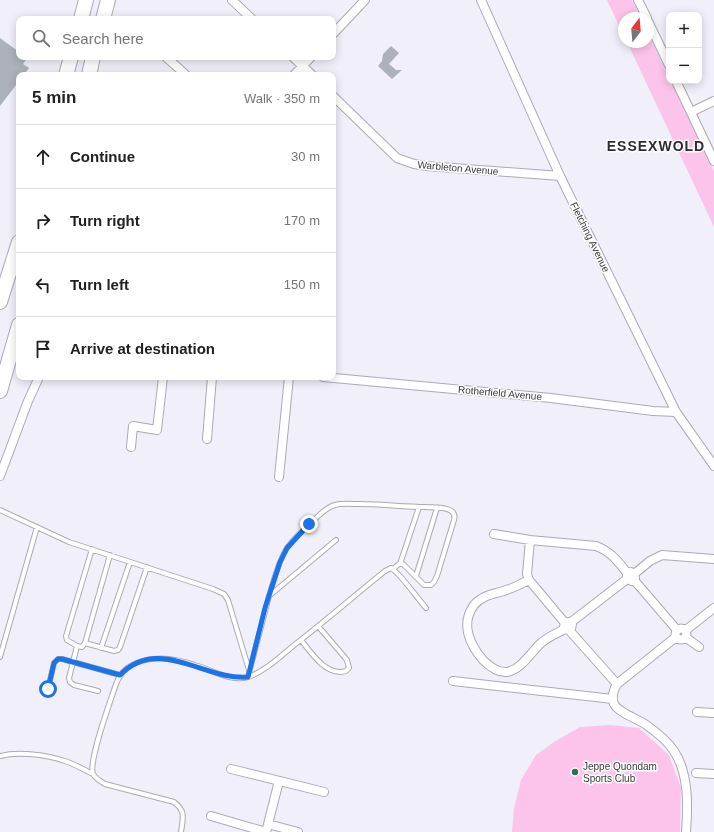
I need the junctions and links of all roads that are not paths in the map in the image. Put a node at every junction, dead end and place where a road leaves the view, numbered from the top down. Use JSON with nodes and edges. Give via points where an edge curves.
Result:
{"nodes":[{"id":1,"x":86,"y":0,"type":"edge"},
{"id":2,"x":108,"y":0,"type":"edge"},
{"id":3,"x":232,"y":0,"type":"edge"},
{"id":4,"x":365,"y":0,"type":"edge"},
{"id":5,"x":481,"y":0,"type":"edge"},
{"id":6,"x":638,"y":0,"type":"edge"},
{"id":7,"x":644,"y":12,"type":"edge"},
{"id":8,"x":82,"y":16,"type":"edge"},
{"id":9,"x":104,"y":16,"type":"edge"},
{"id":10,"x":249,"y":16,"type":"edge"},
{"id":11,"x":336,"y":31,"type":"edge"},
{"id":12,"x":654,"y":34,"type":"edge"},
{"id":13,"x":666,"y":59,"type":"edge"},
{"id":14,"x":70,"y":60,"type":"edge"},
{"id":15,"x":92,"y":60,"type":"edge"},
{"id":16,"x":169,"y":60,"type":"edge"},
{"id":17,"x":296,"y":60,"type":"edge"},
{"id":18,"x":308,"y":60,"type":"edge"},
{"id":19,"x":302,"y":66,"type":"junction"},
{"id":20,"x":67,"y":72,"type":"edge"},
{"id":21,"x":90,"y":72,"type":"edge"},
{"id":22,"x":183,"y":72,"type":"edge"},
{"id":23,"x":297,"y":72,"type":"edge"},
{"id":24,"x":309,"y":72,"type":"edge"},
{"id":25,"x":677,"y":84,"type":"edge"},
{"id":26,"x":336,"y":99,"type":"edge"},
{"id":27,"x":714,"y":101,"type":"edge"},
{"id":28,"x":691,"y":112,"type":"junction"},
{"id":29,"x":714,"y":161,"type":"edge"},
{"id":30,"x":560,"y":176,"type":"junction"},
{"id":31,"x":16,"y":252,"type":"edge"},
{"id":32,"x":1,"y":299,"type":"edge"},
{"id":33,"x":16,"y":320,"type":"edge"},
{"id":34,"x":16,"y":335,"type":"edge"},
{"id":35,"x":0,"y":363,"type":"edge"},
{"id":36,"x":336,"y":378,"type":"edge"},
{"id":37,"x":38,"y":380,"type":"edge"},
{"id":38,"x":163,"y":380,"type":"edge"},
{"id":39,"x":212,"y":380,"type":"edge"},
{"id":40,"x":289,"y":380,"type":"edge"},
{"id":41,"x":0,"y":391,"type":"edge"},
{"id":42,"x":676,"y":412,"type":"junction"},
{"id":43,"x":207,"y":439,"type":"dead end"},
{"id":44,"x":131,"y":447,"type":"dead end"},
{"id":45,"x":714,"y":466,"type":"edge"},
{"id":46,"x":0,"y":476,"type":"edge"},
{"id":47,"x":279,"y":478,"type":"dead end"},
{"id":48,"x":419,"y":507,"type":"junction"},
{"id":49,"x":437,"y":508,"type":"junction"},
{"id":50,"x":0,"y":510,"type":"edge"},
{"id":51,"x":37,"y":527,"type":"junction"},
{"id":52,"x":494,"y":534,"type":"dead end"},
{"id":53,"x":336,"y":540,"type":"dead end"},
{"id":54,"x":530,"y":540,"type":"junction"},
{"id":55,"x":92,"y":549,"type":"junction"},
{"id":56,"x":110,"y":555,"type":"junction"},
{"id":57,"x":714,"y":559,"type":"edge"},
{"id":58,"x":130,"y":562,"type":"junction"},
{"id":59,"x":400,"y":564,"type":"junction"},
{"id":60,"x":147,"y":567,"type":"junction"},
{"id":61,"x":393,"y":569,"type":"junction"},
{"id":62,"x":416,"y":576,"type":"junction"},
{"id":63,"x":631,"y":576,"type":"junction"},
{"id":64,"x":528,"y":580,"type":"junction"},
{"id":65,"x":269,"y":596,"type":"junction"},
{"id":66,"x":426,"y":608,"type":"dead end"},
{"id":67,"x":714,"y":608,"type":"edge"},
{"id":68,"x":318,"y":626,"type":"junction"},
{"id":69,"x":567,"y":626,"type":"junction"},
{"id":70,"x":677,"y":633,"type":"junction"},
{"id":71,"x":686,"y":634,"type":"junction"},
{"id":72,"x":301,"y":640,"type":"junction"},
{"id":73,"x":85,"y":643,"type":"junction"},
{"id":74,"x":77,"y":646,"type":"junction"},
{"id":75,"x":699,"y":647,"type":"dead end"},
{"id":76,"x":2,"y":648,"type":"edge"},
{"id":77,"x":101,"y":648,"type":"junction"},
{"id":78,"x":0,"y":657,"type":"edge"},
{"id":79,"x":73,"y":661,"type":"junction"},
{"id":80,"x":249,"y":670,"type":"junction"},
{"id":81,"x":120,"y":675,"type":"junction"},
{"id":82,"x":248,"y":677,"type":"junction"},
{"id":83,"x":453,"y":681,"type":"dead end"},
{"id":84,"x":617,"y":684,"type":"junction"},
{"id":85,"x":48,"y":689,"type":"dead end"},
{"id":86,"x":98,"y":691,"type":"dead end"},
{"id":87,"x":613,"y":699,"type":"junction"},
{"id":88,"x":697,"y":712,"type":"dead end"},
{"id":89,"x":714,"y":713,"type":"edge"},
{"id":90,"x":0,"y":756,"type":"edge"},
{"id":91,"x":231,"y":769,"type":"dead end"},
{"id":92,"x":696,"y":773,"type":"dead end"},
{"id":93,"x":93,"y":774,"type":"junction"},
{"id":94,"x":714,"y":774,"type":"edge"},
{"id":95,"x":279,"y":781,"type":"junction"},
{"id":96,"x":324,"y":792,"type":"dead end"},
{"id":97,"x":211,"y":816,"type":"dead end"},
{"id":98,"x":266,"y":829,"type":"edge"},
{"id":99,"x":181,"y":832,"type":"edge"},
{"id":100,"x":298,"y":832,"type":"edge"},
{"id":101,"x":686,"y":832,"type":"edge"}],
"edges":[{"from":1,"to":8,"type":"highway"},
{"from":2,"to":9,"type":"highway"},
{"from":3,"to":10,"type":"street"},
{"from":4,"to":11,"type":"street"},
{"from":5,"to":30,"type":"street","name":"Fletching Avenue"},
{"from":6,"to":7,"type":"street"},
{"from":12,"to":13,"type":"street"},
{"from":14,"to":20,"type":"highway"},
{"from":15,"to":21,"type":"highway"},
{"from":16,"to":22,"type":"street"},
{"from":17,"to":19,"type":"street"},
{"from":18,"to":19,"type":"street"},
{"from":19,"to":23,"type":"street"},
{"from":19,"to":24,"type":"street"},
{"from":25,"to":28,"type":"street"},
{"from":26,"to":30,"type":"street","name":"Warbleton Avenue","via":[[403,161],[427,166]]},
{"from":27,"to":28,"type":"street"},
{"from":28,"to":29,"type":"street"},
{"from":30,"to":42,"type":"street","name":"Fletching Avenue"},
{"from":31,"to":32,"type":"highway"},
{"from":33,"to":35,"type":"highway"},
{"from":34,"to":41,"type":"highway"},
{"from":36,"to":42,"type":"street","name":"Rotherfield Avenue"},
{"from":37,"to":46,"type":"street"},
{"from":38,"to":44,"type":"street","via":[[157,430],[133,426]]},
{"from":39,"to":43,"type":"street"},
{"from":40,"to":47,"type":"street"},
{"from":42,"to":45,"type":"street","name":"Fletching Avenue"},
{"from":48,"to":49,"type":"lane"},
{"from":48,"to":59,"type":"lane"},
{"from":48,"to":65,"type":"lane","via":[[344,504],[334,505],[322,512],[287,548]]},
{"from":49,"to":62,"type":"lane"},
{"from":49,"to":62,"type":"lane","via":[[452,510],[455,515],[437,576],[428,586]]},
{"from":50,"to":51,"type":"lane"},
{"from":51,"to":55,"type":"lane","via":[[69,542]]},
{"from":51,"to":76,"type":"lane"},
{"from":52,"to":54,"type":"street"},
{"from":53,"to":65,"type":"lane"},
{"from":54,"to":63,"type":"street","via":[[602,548],[617,559]]},
{"from":54,"to":64,"type":"street"},
{"from":55,"to":56,"type":"lane"},
{"from":55,"to":74,"type":"lane","via":[[66,636],[67,640]]},
{"from":56,"to":58,"type":"lane"},
{"from":56,"to":73,"type":"lane"},
{"from":57,"to":63,"type":"street","via":[[662,555]]},
{"from":58,"to":60,"type":"lane"},
{"from":58,"to":77,"type":"lane"},
{"from":59,"to":61,"type":"lane"},
{"from":59,"to":62,"type":"lane"},
{"from":60,"to":77,"type":"lane","via":[[120,647],[114,651]]},
{"from":60,"to":80,"type":"lane","via":[[224,594],[231,607]]},
{"from":61,"to":66,"type":"lane"},
{"from":61,"to":68,"type":"lane","via":[[385,571]]},
{"from":63,"to":69,"type":"street"},
{"from":63,"to":70,"type":"street"},
{"from":64,"to":69,"type":"street"},
{"from":64,"to":69,"type":"street","via":[[490,594],[475,604],[470,611],[467,632],[474,650],[495,670],[509,671],[544,641]]},
{"from":65,"to":80,"type":"lane"},
{"from":67,"to":71,"type":"street"},
{"from":68,"to":72,"type":"lane"},
{"from":68,"to":72,"type":"lane","via":[[347,660],[350,668],[346,672],[336,672],[323,664]]},
{"from":69,"to":84,"type":"street"},
{"from":70,"to":71,"type":"street","via":[[681,640]]},
{"from":70,"to":84,"type":"street"},
{"from":71,"to":75,"type":"street"},
{"from":72,"to":82,"type":"lane","via":[[273,662]]},
{"from":73,"to":74,"type":"lane","via":[[82,647]]},
{"from":73,"to":77,"type":"lane"},
{"from":74,"to":79,"type":"lane"},
{"from":76,"to":78,"type":"lane"},
{"from":79,"to":81,"type":"lane"},
{"from":79,"to":85,"type":"lane","via":[[58,659],[54,663]]},
{"from":79,"to":86,"type":"lane","via":[[70,682]]},
{"from":80,"to":82,"type":"lane"},
{"from":81,"to":82,"type":"lane","via":[[138,663],[165,658],[233,677]]},
{"from":81,"to":93,"type":"lane","via":[[95,753]]},
{"from":83,"to":87,"type":"street"},
{"from":84,"to":87,"type":"street"},
{"from":87,"to":101,"type":"street","via":[[620,711],[661,736],[674,750],[682,766],[684,778]]},
{"from":88,"to":89,"type":"street"},
{"from":90,"to":93,"type":"lane","via":[[48,756],[66,761]]},
{"from":91,"to":95,"type":"street"},
{"from":92,"to":94,"type":"street"},
{"from":93,"to":99,"type":"lane","via":[[105,784],[174,802],[183,812]]},
{"from":95,"to":96,"type":"street"},
{"from":95,"to":98,"type":"street"},
{"from":97,"to":98,"type":"street"},
{"from":98,"to":100,"type":"street"}]}
